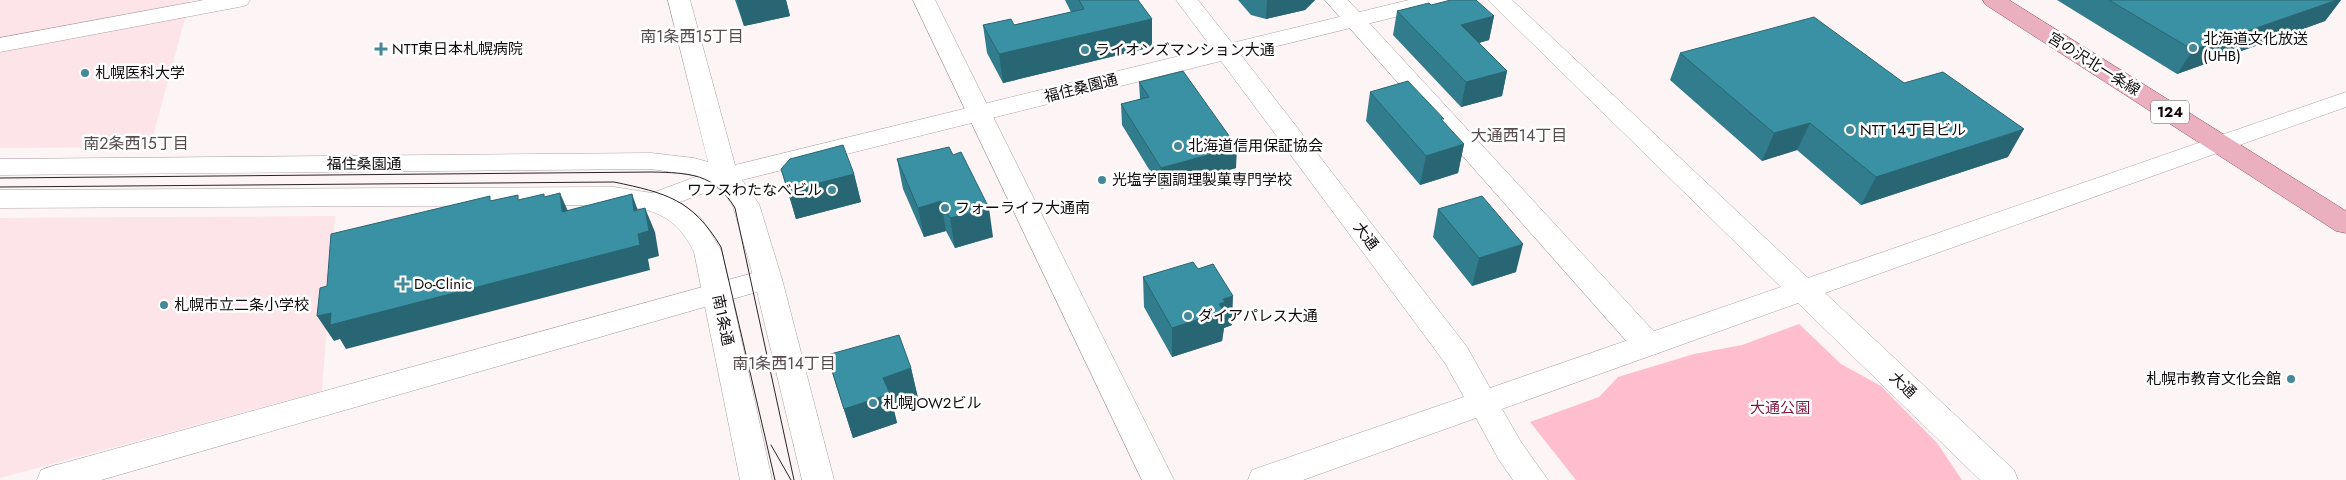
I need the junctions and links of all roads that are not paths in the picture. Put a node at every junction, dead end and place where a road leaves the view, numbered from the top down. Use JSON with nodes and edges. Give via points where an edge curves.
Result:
{"nodes":[{"id":1,"x":239,"y":0,"type":"edge"},
{"id":2,"x":679,"y":0,"type":"edge"},
{"id":3,"x":924,"y":0,"type":"edge"},
{"id":4,"x":1187,"y":0,"type":"edge"},
{"id":5,"x":1336,"y":0,"type":"edge"},
{"id":6,"x":1436,"y":0,"type":"edge"},
{"id":7,"x":1499,"y":0,"type":"edge"},
{"id":8,"x":1994,"y":0,"type":"edge"},
{"id":9,"x":1354,"y":20,"type":"junction"},
{"id":10,"x":0,"y":45,"type":"edge"},
{"id":11,"x":1226,"y":52,"type":"junction"},
{"id":12,"x":2346,"y":99,"type":"edge"},
{"id":13,"x":978,"y":113,"type":"junction"},
{"id":14,"x":2220,"y":143,"type":"junction"},
{"id":15,"x":0,"y":166,"type":"edge"},
{"id":16,"x":725,"y":176,"type":"junction"},
{"id":17,"x":0,"y":199,"type":"edge"},
{"id":18,"x":655,"y":201,"type":"junction"},
{"id":19,"x":690,"y":222,"type":"junction"},
{"id":20,"x":2346,"y":224,"type":"edge"},
{"id":21,"x":768,"y":279,"type":"junction"},
{"id":22,"x":1804,"y":290,"type":"junction"},
{"id":23,"x":718,"y":294,"type":"junction"},
{"id":24,"x":1648,"y":345,"type":"junction"},
{"id":25,"x":1484,"y":402,"type":"junction"},
{"id":26,"x":55,"y":480,"type":"edge"},
{"id":27,"x":756,"y":480,"type":"edge"},
{"id":28,"x":818,"y":480,"type":"edge"},
{"id":29,"x":1158,"y":480,"type":"edge"},
{"id":30,"x":1264,"y":480,"type":"edge"},
{"id":31,"x":1532,"y":480,"type":"edge"},
{"id":32,"x":2002,"y":480,"type":"edge"}],
"edges":[{"from":1,"to":10,"type":"street"},
{"from":2,"to":16,"type":"street"},
{"from":3,"to":13,"type":"street"},
{"from":4,"to":11,"type":"street","name":"大通"},
{"from":5,"to":9,"type":"street"},
{"from":6,"to":9,"type":"street","name":"福住桑園通"},
{"from":7,"to":22,"type":"street","name":"大通"},
{"from":8,"to":14,"type":"main road","name":"宮の沢北一条線","number":"124"},
{"from":9,"to":11,"type":"street","name":"福住桑園通"},
{"from":9,"to":24,"type":"street"},
{"from":11,"to":13,"type":"street","name":"福住桑園通"},
{"from":11,"to":25,"type":"street","name":"大通","via":[[1456,355]]},
{"from":12,"to":14,"type":"street"},
{"from":13,"to":16,"type":"street","name":"福住桑園通"},
{"from":13,"to":29,"type":"street"},
{"from":14,"to":20,"type":"main road","name":"宮の沢北一条線","number":"124"},
{"from":14,"to":22,"type":"street"},
{"from":15,"to":16,"type":"street","name":"福住桑園通","via":[[651,161],[694,166]]},
{"from":16,"to":18,"type":"street","name":"福住桑園通"},
{"from":16,"to":19,"type":"street","via":[[693,212]]},
{"from":16,"to":21,"type":"street","via":[[746,204]]},
{"from":17,"to":18,"type":"street","name":"福住桑園通","via":[[614,196]]},
{"from":18,"to":19,"type":"street","name":"福住桑園通","via":[[676,210]]},
{"from":19,"to":23,"type":"street","name":"南1条通","via":[[708,252]]},
{"from":21,"to":23,"type":"street"},
{"from":21,"to":28,"type":"street"},
{"from":22,"to":24,"type":"street"},
{"from":22,"to":32,"type":"street","name":"大通"},
{"from":23,"to":26,"type":"street"},
{"from":23,"to":27,"type":"street","name":"南1条通"},
{"from":24,"to":25,"type":"street"},
{"from":25,"to":30,"type":"street"},
{"from":25,"to":31,"type":"street","name":"大通","via":[[1510,452]]}]}
